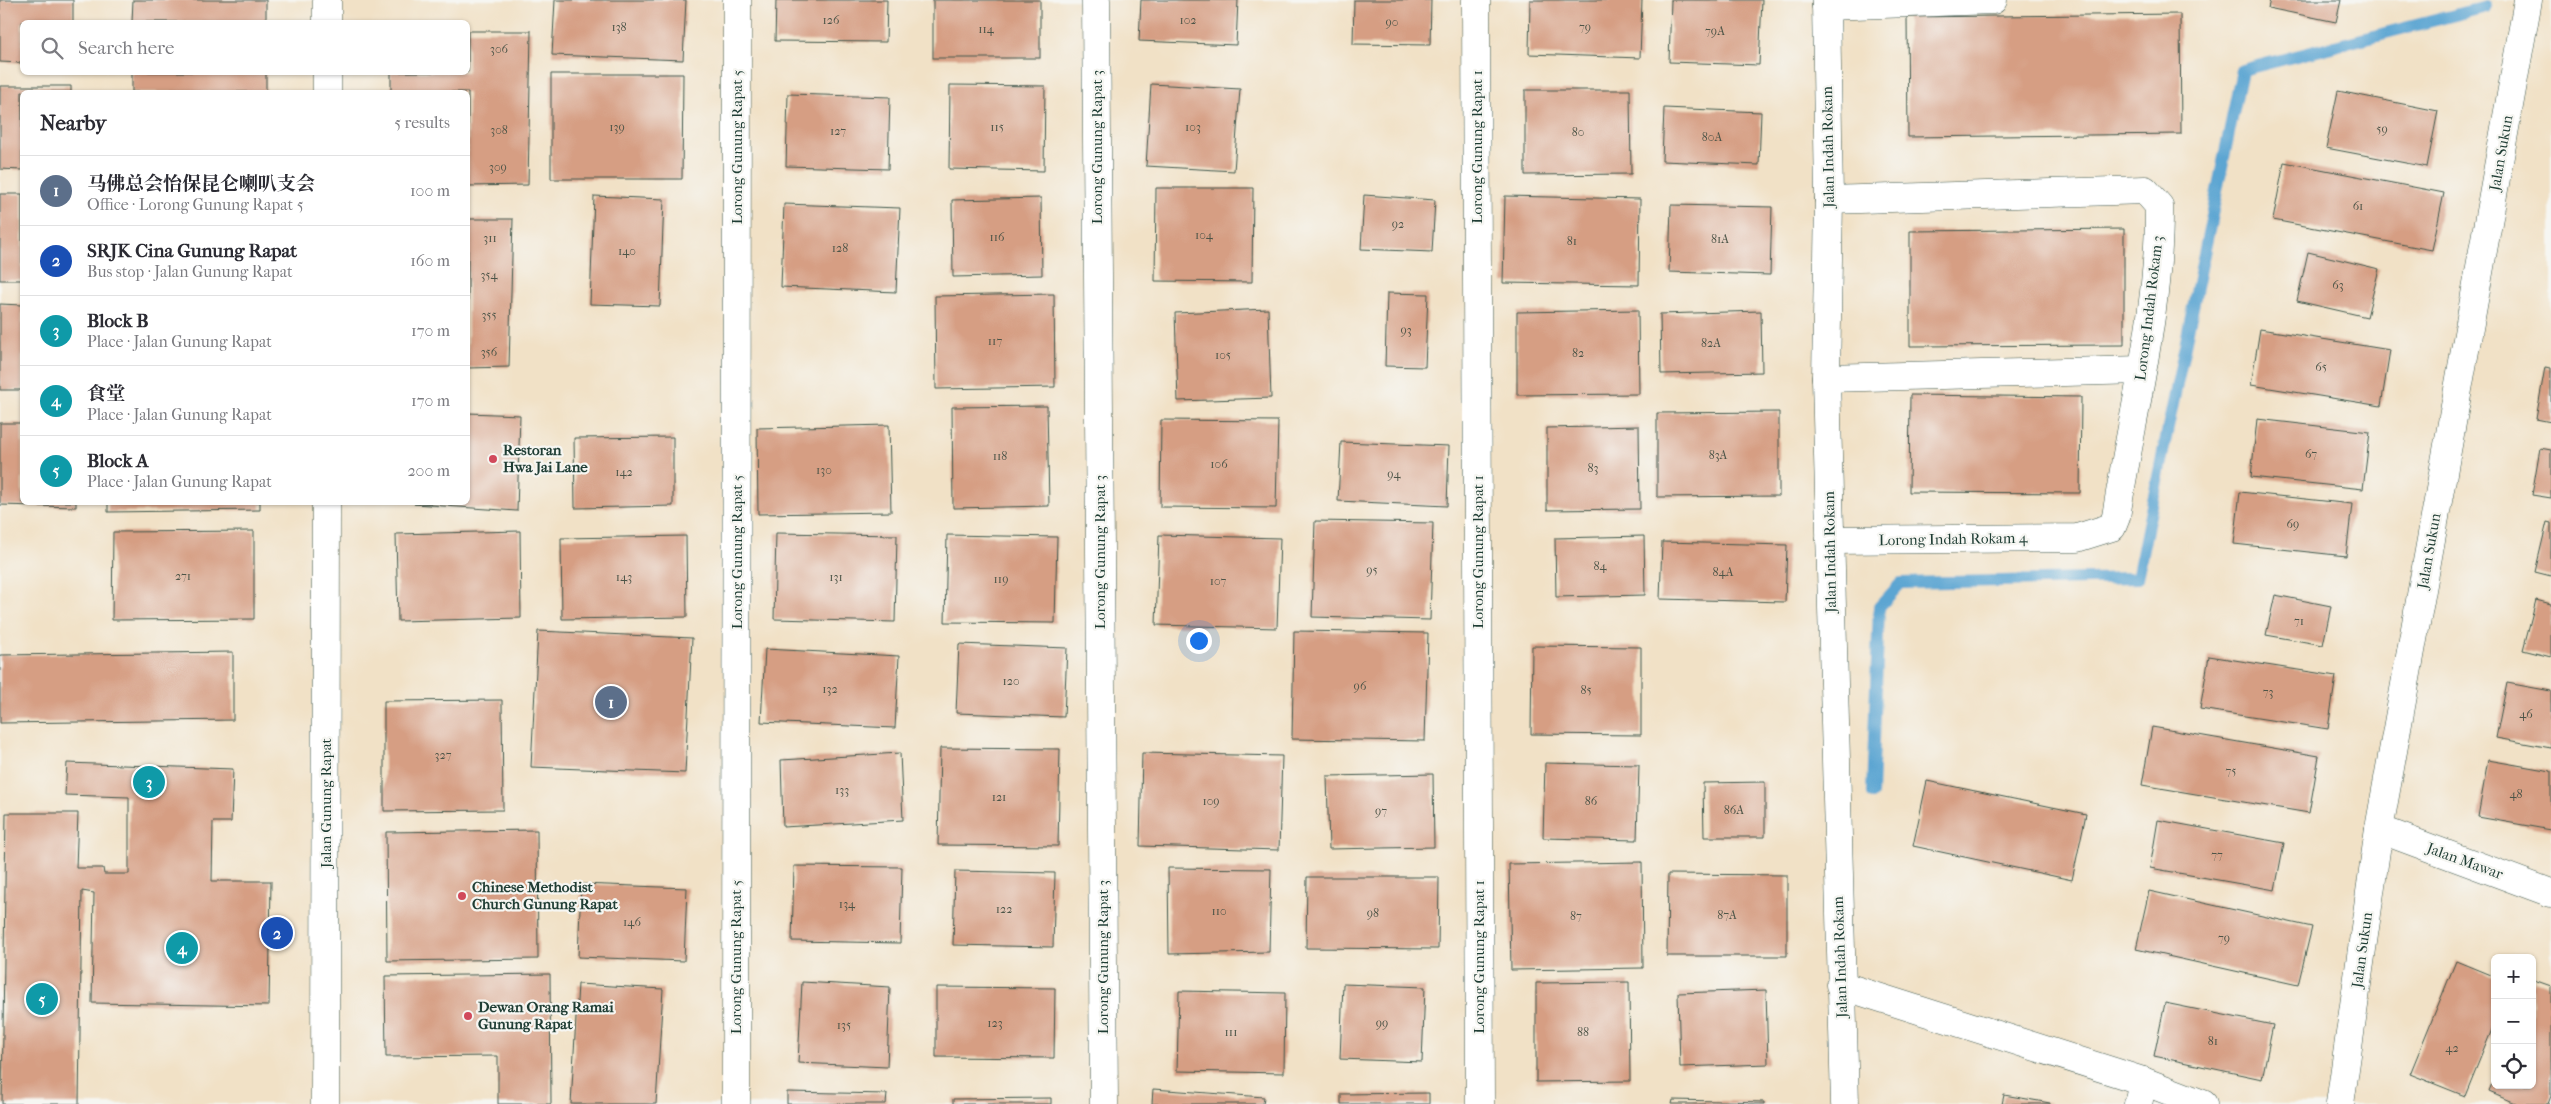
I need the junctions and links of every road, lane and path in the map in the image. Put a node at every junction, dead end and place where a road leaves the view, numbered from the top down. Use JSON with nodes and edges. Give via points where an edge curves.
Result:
{"nodes":[{"id":1,"x":327,"y":0,"type":"edge"},
{"id":2,"x":738,"y":0,"type":"edge"},
{"id":3,"x":1096,"y":0,"type":"edge"},
{"id":4,"x":1476,"y":0,"type":"edge"},
{"id":5,"x":1993,"y":0,"type":"edge"},
{"id":6,"x":2528,"y":0,"type":"edge"},
{"id":7,"x":1826,"y":3,"type":"edge"},
{"id":8,"x":327,"y":20,"type":"edge"},
{"id":9,"x":326,"y":75,"type":"edge"},
{"id":10,"x":326,"y":90,"type":"edge"},
{"id":11,"x":1829,"y":200,"type":"junction"},
{"id":12,"x":2142,"y":370,"type":"junction"},
{"id":13,"x":1826,"y":378,"type":"junction"},
{"id":14,"x":326,"y":505,"type":"edge"},
{"id":15,"x":2077,"y":538,"type":"joint"},
{"id":16,"x":1830,"y":540,"type":"junction"},
{"id":17,"x":2379,"y":829,"type":"junction"},
{"id":18,"x":2551,"y":893,"type":"edge"},
{"id":19,"x":1840,"y":985,"type":"junction"},
{"id":20,"x":2141,"y":1093,"type":"edge"},
{"id":21,"x":326,"y":1104,"type":"edge"},
{"id":22,"x":736,"y":1104,"type":"edge"},
{"id":23,"x":1104,"y":1104,"type":"edge"},
{"id":24,"x":1480,"y":1104,"type":"edge"},
{"id":25,"x":1845,"y":1104,"type":"edge"},
{"id":26,"x":2203,"y":1104,"type":"edge"},
{"id":27,"x":2340,"y":1104,"type":"edge"}],
"edges":[{"from":1,"to":8,"type":"street"},
{"from":2,"to":22,"type":"street","name":"Lorong Gunung Rapat 5"},
{"from":3,"to":23,"type":"street","name":"Lorong Gunung Rapat 3"},
{"from":4,"to":24,"type":"street","name":"Lorong Gunung Rapat 1"},
{"from":5,"to":7,"type":"street"},
{"from":6,"to":17,"type":"street","name":"Jalan Sukun"},
{"from":7,"to":11,"type":"street","name":"Jalan Indah Rokam"},
{"from":9,"to":10,"type":"street"},
{"from":11,"to":12,"type":"street","name":"Lorong Indah Rokam 3","via":[[2145,190],[2159,206],[2159,243]]},
{"from":11,"to":13,"type":"street","name":"Jalan Indah Rokam"},
{"from":12,"to":13,"type":"street"},
{"from":12,"to":15,"type":"street","name":"Lorong Indah Rokam 3","via":[[2116,518],[2112,527]]},
{"from":13,"to":16,"type":"street","name":"Jalan Indah Rokam"},
{"from":14,"to":21,"type":"street","name":"Jalan Gunung Rapat"},
{"from":15,"to":16,"type":"street","name":"Lorong Indah Rokam 4"},
{"from":16,"to":19,"type":"street","name":"Jalan Indah Rokam"},
{"from":17,"to":18,"type":"street","name":"Jalan Mawar"},
{"from":17,"to":27,"type":"street","name":"Jalan Sukun"},
{"from":19,"to":20,"type":"street"},
{"from":19,"to":25,"type":"street","name":"Jalan Indah Rokam"},
{"from":20,"to":26,"type":"street"}]}
